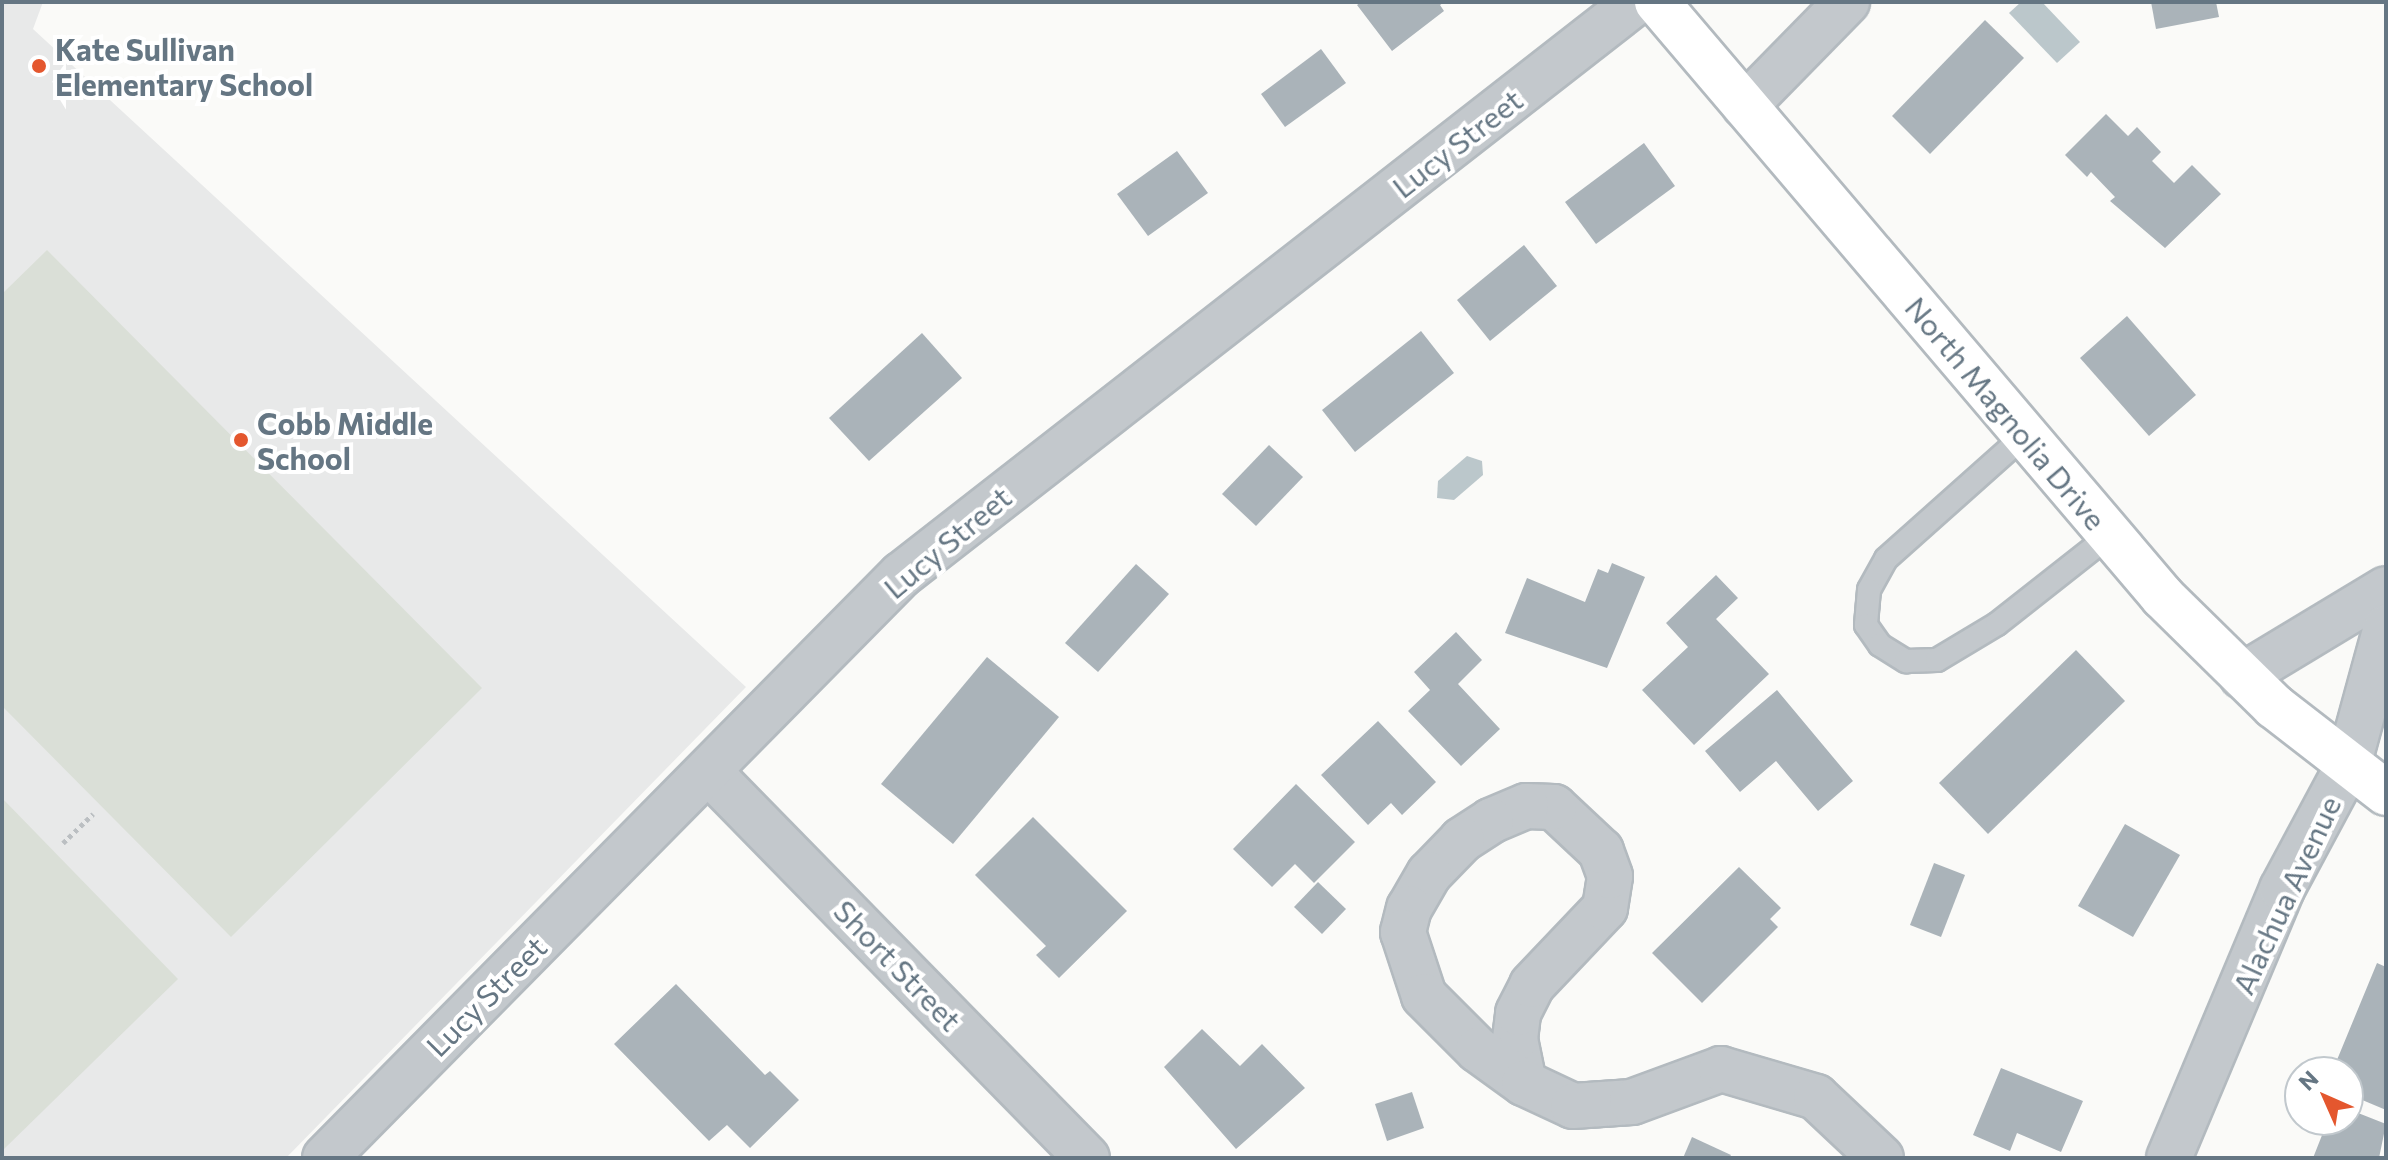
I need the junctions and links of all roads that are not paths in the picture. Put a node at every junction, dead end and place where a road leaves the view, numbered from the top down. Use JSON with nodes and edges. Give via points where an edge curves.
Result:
{"nodes":[{"id":1,"x":1636,"y":2,"type":"edge"},
{"id":2,"x":1657,"y":2,"type":"edge"},
{"id":3,"x":1847,"y":2,"type":"edge"},
{"id":4,"x":1745,"y":106,"type":"junction"},
{"id":5,"x":2025,"y":435,"type":"junction"},
{"id":6,"x":2110,"y":535,"type":"junction"},
{"id":7,"x":2386,"y":589,"type":"edge"},
{"id":8,"x":2386,"y":627,"type":"edge"},
{"id":9,"x":2242,"y":676,"type":"junction"},
{"id":10,"x":2348,"y":766,"type":"junction"},
{"id":11,"x":709,"y":772,"type":"junction"},
{"id":12,"x":2386,"y":793,"type":"edge"},
{"id":13,"x":1524,"y":1083,"type":"junction"},
{"id":14,"x":325,"y":1158,"type":"edge"},
{"id":15,"x":1087,"y":1158,"type":"edge"},
{"id":16,"x":1881,"y":1158,"type":"edge"},
{"id":17,"x":2169,"y":1158,"type":"edge"}],
"edges":[{"from":1,"to":11,"type":"street","name":"Lucy Street","via":[[949,535],[901,575]]},
{"from":2,"to":4,"type":"main road","name":"North Magnolia Drive"},
{"from":3,"to":4,"type":"street"},
{"from":4,"to":5,"type":"main road","name":"North Magnolia Drive"},
{"from":5,"to":6,"type":"main road","name":"North Magnolia Drive"},
{"from":5,"to":6,"type":"lane","via":[[1886,559],[1869,590],[1866,625],[1880,645],[1906,661],[1937,660],[1997,624]]},
{"from":6,"to":9,"type":"main road","name":"North Magnolia Drive"},
{"from":7,"to":9,"type":"street"},
{"from":8,"to":10,"type":"street","name":"Alachua Avenue"},
{"from":9,"to":10,"type":"main road","name":"North Magnolia Drive"},
{"from":10,"to":12,"type":"main road","name":"North Magnolia Drive"},
{"from":10,"to":17,"type":"street","name":"Alachua Avenue","via":[[2282,889]]},
{"from":11,"to":14,"type":"street","name":"Lucy Street"},
{"from":11,"to":15,"type":"street","name":"Short Street"},
{"from":13,"to":13,"type":"street","via":[[1515,1039],[1518,1013],[1532,985],[1605,908],[1610,876],[1601,851],[1554,807],[1526,806],[1462,840],[1429,874],[1409,908],[1403,932],[1424,996],[1478,1050]]},
{"from":13,"to":16,"type":"street","via":[[1573,1106],[1632,1102],[1721,1069],[1816,1097]]}]}
